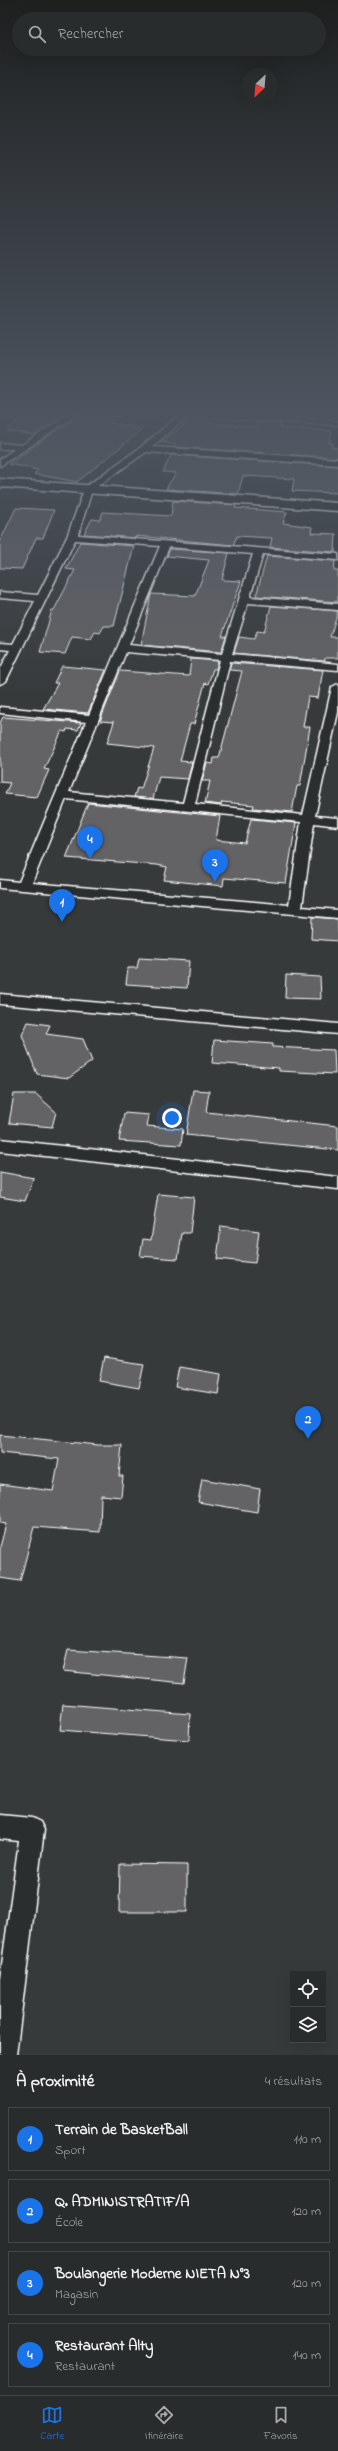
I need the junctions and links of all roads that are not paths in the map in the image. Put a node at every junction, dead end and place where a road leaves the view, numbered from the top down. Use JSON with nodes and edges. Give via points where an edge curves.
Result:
{"nodes":[{"id":1,"x":82,"y":507,"type":"edge"},
{"id":2,"x":72,"y":536,"type":"junction"},
{"id":3,"x":166,"y":543,"type":"junction"},
{"id":4,"x":259,"y":551,"type":"junction"},
{"id":5,"x":338,"y":557,"type":"edge"},
{"id":6,"x":0,"y":595,"type":"edge"},
{"id":7,"x":41,"y":598,"type":"junction"},
{"id":8,"x":245,"y":600,"type":"junction"},
{"id":9,"x":338,"y":607,"type":"edge"},
{"id":10,"x":0,"y":646,"type":"edge"},
{"id":11,"x":16,"y":647,"type":"junction"},
{"id":12,"x":122,"y":648,"type":"junction"},
{"id":13,"x":226,"y":657,"type":"junction"},
{"id":14,"x":338,"y":667,"type":"edge"},
{"id":15,"x":0,"y":681,"type":"edge"},
{"id":16,"x":338,"y":687,"type":"edge"},
{"id":17,"x":0,"y":710,"type":"edge"},
{"id":18,"x":93,"y":719,"type":"junction"},
{"id":19,"x":325,"y":738,"type":"junction"},
{"id":20,"x":338,"y":739,"type":"edge"},
{"id":21,"x":61,"y":795,"type":"junction"},
{"id":22,"x":188,"y":808,"type":"junction"},
{"id":23,"x":308,"y":819,"type":"junction"},
{"id":24,"x":338,"y":822,"type":"edge"},
{"id":25,"x":0,"y":884,"type":"edge"},
{"id":26,"x":24,"y":885,"type":"junction"},
{"id":27,"x":295,"y":909,"type":"junction"},
{"id":28,"x":338,"y":914,"type":"edge"},
{"id":29,"x":0,"y":999,"type":"edge"},
{"id":30,"x":338,"y":1029,"type":"edge"},
{"id":31,"x":0,"y":1145,"type":"edge"},
{"id":32,"x":338,"y":1183,"type":"edge"},
{"id":33,"x":0,"y":1827,"type":"edge"},
{"id":34,"x":3,"y":2055,"type":"edge"}],
"edges":[{"from":1,"to":2,"type":"street"},
{"from":2,"to":3,"type":"street"},
{"from":2,"to":7,"type":"street"},
{"from":3,"to":4,"type":"street"},
{"from":3,"to":12,"type":"street"},
{"from":4,"to":5,"type":"street"},
{"from":4,"to":8,"type":"street"},
{"from":6,"to":7,"type":"street"},
{"from":7,"to":11,"type":"street"},
{"from":8,"to":9,"type":"street"},
{"from":8,"to":13,"type":"street"},
{"from":10,"to":11,"type":"street"},
{"from":11,"to":15,"type":"street"},
{"from":12,"to":13,"type":"street"},
{"from":12,"to":18,"type":"street"},
{"from":13,"to":14,"type":"street"},
{"from":13,"to":22,"type":"street"},
{"from":16,"to":19,"type":"street"},
{"from":17,"to":18,"type":"street"},
{"from":18,"to":21,"type":"street"},
{"from":19,"to":20,"type":"street"},
{"from":19,"to":23,"type":"street"},
{"from":21,"to":22,"type":"street"},
{"from":21,"to":26,"type":"street"},
{"from":22,"to":23,"type":"street"},
{"from":23,"to":24,"type":"street"},
{"from":23,"to":27,"type":"street"},
{"from":25,"to":26,"type":"street"},
{"from":26,"to":27,"type":"street"},
{"from":27,"to":28,"type":"street"},
{"from":29,"to":30,"type":"street"},
{"from":31,"to":32,"type":"street"},
{"from":33,"to":34,"type":"street","via":[[32,1830]]}]}
